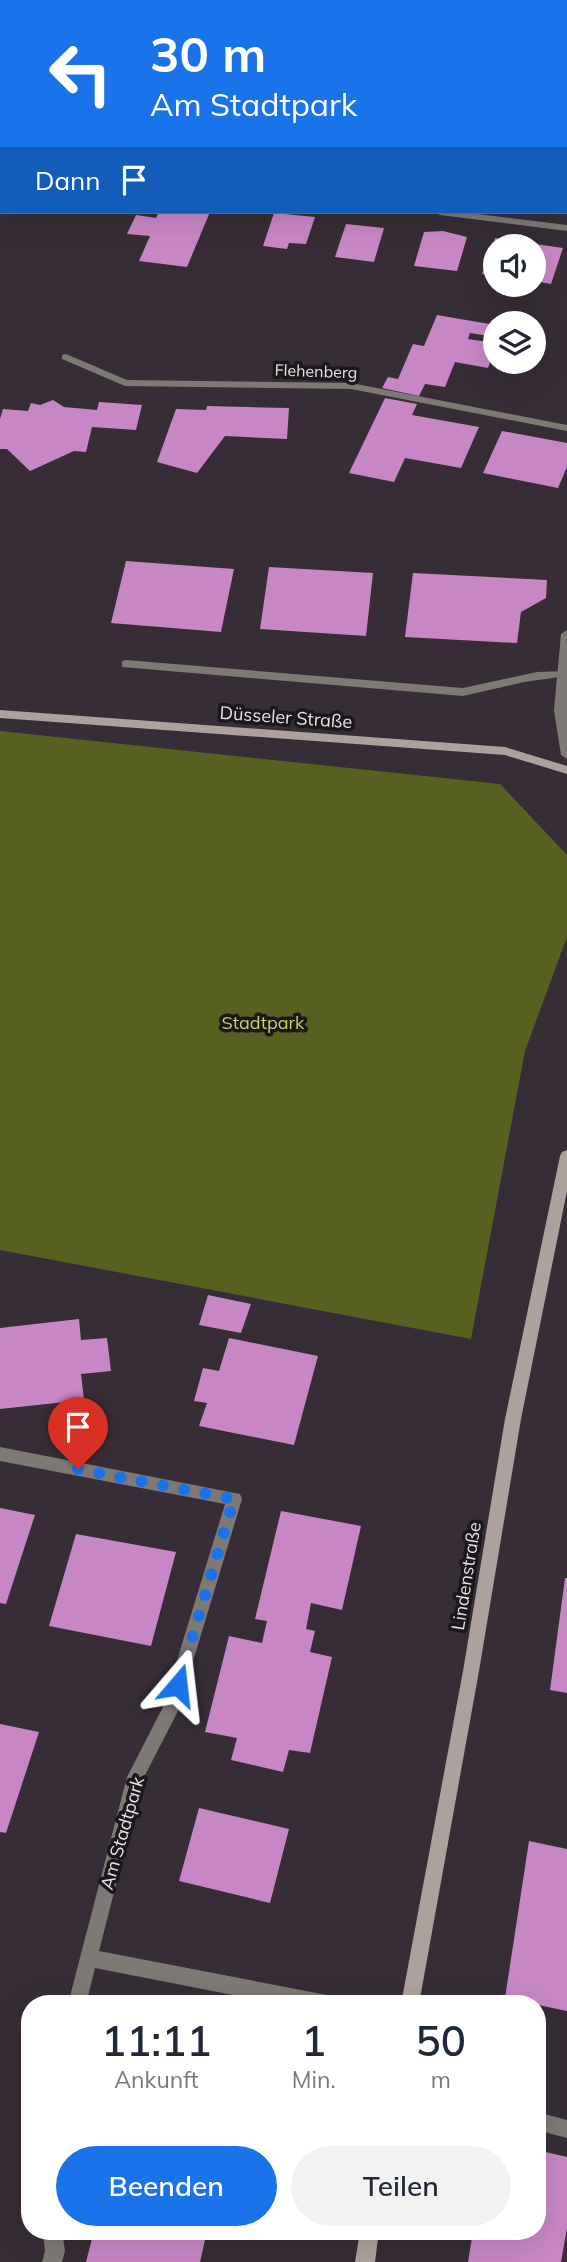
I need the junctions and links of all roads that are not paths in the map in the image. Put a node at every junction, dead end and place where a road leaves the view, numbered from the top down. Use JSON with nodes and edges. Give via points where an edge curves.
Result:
{"nodes":[{"id":1,"x":456,"y":214,"type":"edge"},
{"id":2,"x":567,"y":228,"type":"edge"},
{"id":3,"x":66,"y":357,"type":"dead end"},
{"id":4,"x":567,"y":428,"type":"edge"},
{"id":5,"x":567,"y":634,"type":"edge"},
{"id":6,"x":126,"y":664,"type":"dead end"},
{"id":7,"x":562,"y":674,"type":"junction"},
{"id":8,"x":0,"y":714,"type":"edge"},
{"id":9,"x":567,"y":755,"type":"edge"},
{"id":10,"x":567,"y":770,"type":"edge"},
{"id":11,"x":567,"y":1156,"type":"edge"},
{"id":12,"x":0,"y":1454,"type":"edge"},
{"id":13,"x":88,"y":1958,"type":"junction"},
{"id":14,"x":79,"y":1995,"type":"edge"},
{"id":15,"x":280,"y":1995,"type":"edge"},
{"id":16,"x":412,"y":1995,"type":"edge"},
{"id":17,"x":546,"y":2123,"type":"edge"},
{"id":18,"x":567,"y":2129,"type":"edge"},
{"id":19,"x":53,"y":2240,"type":"edge"},
{"id":20,"x":369,"y":2240,"type":"edge"},
{"id":21,"x":52,"y":2262,"type":"edge"},
{"id":22,"x":365,"y":2262,"type":"edge"}],
"edges":[{"from":1,"to":2,"type":"street"},
{"from":3,"to":4,"type":"street","name":"Flehenberg","via":[[125,383],[351,386]]},
{"from":5,"to":7,"type":"street"},
{"from":6,"to":7,"type":"street","via":[[463,692],[536,674]]},
{"from":7,"to":9,"type":"street","via":[[560,710]]},
{"from":8,"to":10,"type":"main road","name":"Düsseler Straße","via":[[505,751]]},
{"from":11,"to":16,"type":"main road","name":"Lindenstraße","via":[[513,1419]]},
{"from":12,"to":13,"type":"street","name":"Am Stadtpark","via":[[234,1499],[170,1711],[135,1777]]},
{"from":13,"to":14,"type":"street","name":"Am Stadtpark"},
{"from":13,"to":15,"type":"street"},
{"from":17,"to":18,"type":"street"},
{"from":19,"to":21,"type":"street"},
{"from":20,"to":22,"type":"main road"}]}
